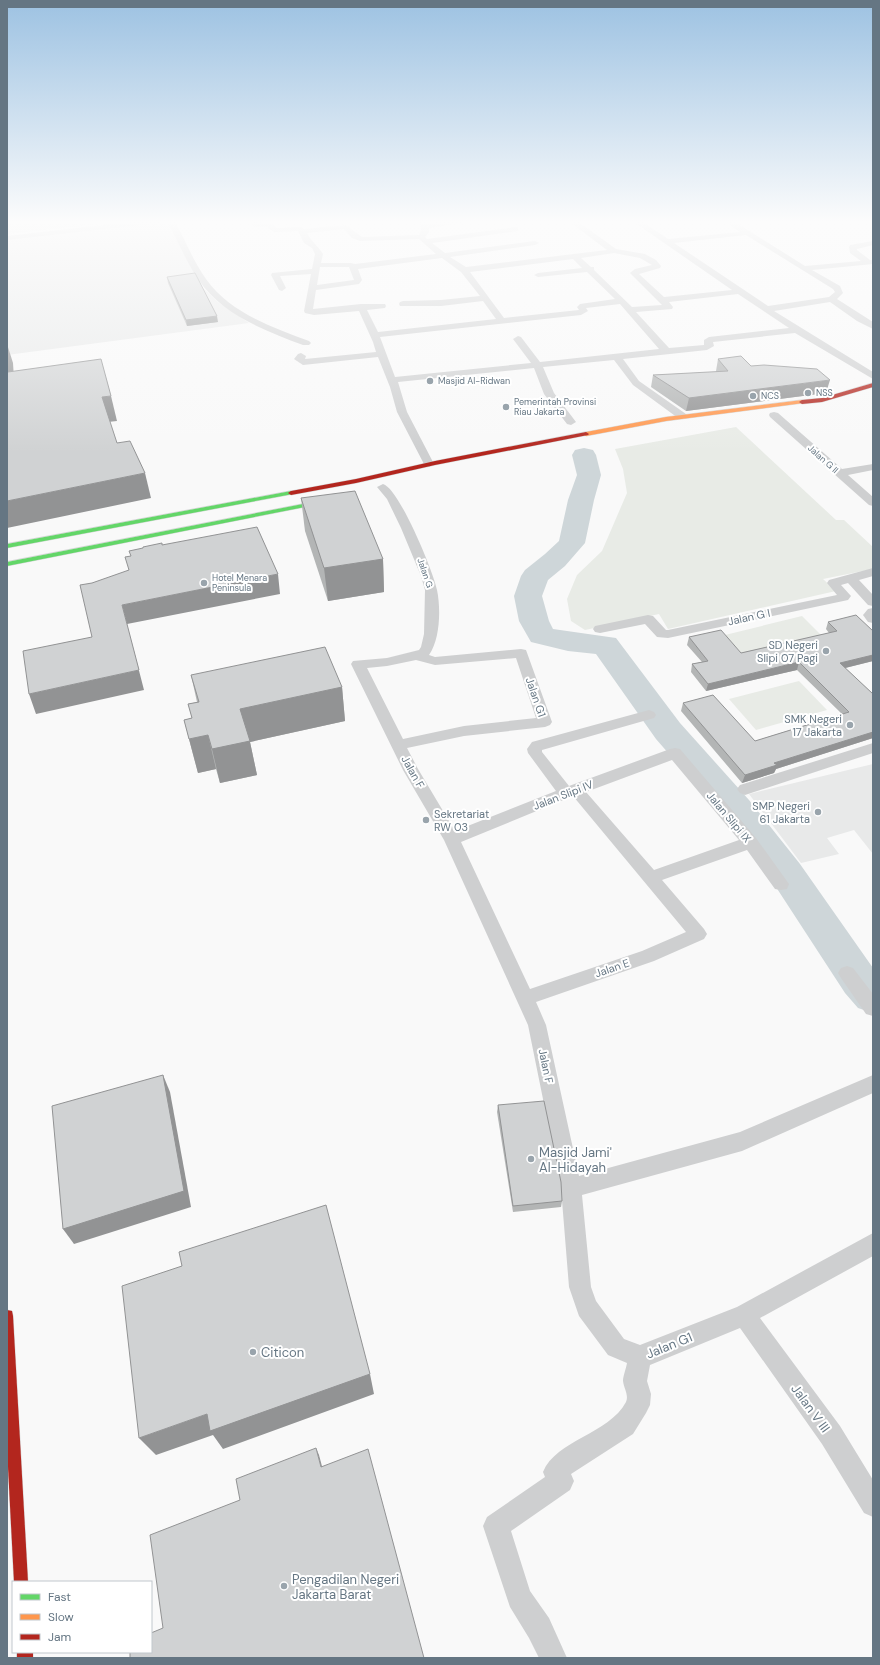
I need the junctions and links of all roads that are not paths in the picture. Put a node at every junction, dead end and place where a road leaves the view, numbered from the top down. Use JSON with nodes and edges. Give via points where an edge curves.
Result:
{"nodes":[{"id":1,"x":218,"y":298,"type":"edge"},
{"id":2,"x":310,"y":298,"type":"edge"},
{"id":3,"x":486,"y":298,"type":"joint"},
{"id":4,"x":619,"y":298,"type":"edge"},
{"id":5,"x":661,"y":298,"type":"edge"},
{"id":6,"x":683,"y":298,"type":"edge"},
{"id":7,"x":751,"y":298,"type":"edge"},
{"id":8,"x":832,"y":299,"type":"joint"},
{"id":9,"x":663,"y":300,"type":"junction"},
{"id":10,"x":622,"y":301,"type":"junction"},
{"id":11,"x":402,"y":304,"type":"dead end"},
{"id":12,"x":382,"y":306,"type":"dead end"},
{"id":13,"x":361,"y":307,"type":"junction"},
{"id":14,"x":768,"y":309,"type":"junction"},
{"id":15,"x":630,"y":310,"type":"junction"},
{"id":16,"x":502,"y":321,"type":"junction"},
{"id":17,"x":872,"y":325,"type":"edge"},
{"id":18,"x":797,"y":330,"type":"junction"},
{"id":19,"x":375,"y":335,"type":"junction"},
{"id":20,"x":518,"y":339,"type":"dead end"},
{"id":21,"x":306,"y":343,"type":"dead end"},
{"id":22,"x":666,"y":351,"type":"junction"},
{"id":23,"x":382,"y":354,"type":"junction"},
{"id":24,"x":301,"y":356,"type":"dead end"},
{"id":25,"x":617,"y":357,"type":"junction"},
{"id":26,"x":537,"y":364,"type":"junction"},
{"id":27,"x":873,"y":376,"type":"edge"},
{"id":28,"x":392,"y":380,"type":"junction"},
{"id":29,"x":873,"y":385,"type":"edge"},
{"id":30,"x":873,"y":392,"type":"edge"},
{"id":31,"x":682,"y":416,"type":"junction"},
{"id":32,"x":771,"y":416,"type":"joint"},
{"id":33,"x":571,"y":422,"type":"dead end"},
{"id":34,"x":429,"y":464,"type":"junction"},
{"id":35,"x":873,"y":467,"type":"edge"},
{"id":36,"x":391,"y":472,"type":"junction"},
{"id":37,"x":839,"y":473,"type":"junction"},
{"id":38,"x":384,"y":489,"type":"dead end"},
{"id":39,"x":346,"y":493,"type":"edge"},
{"id":40,"x":320,"y":500,"type":"junction"},
{"id":41,"x":873,"y":503,"type":"edge"},
{"id":42,"x":54,"y":528,"type":"dead end"},
{"id":43,"x":7,"y":546,"type":"edge"},
{"id":44,"x":7,"y":554,"type":"edge"},
{"id":45,"x":9,"y":565,"type":"edge"},
{"id":46,"x":873,"y":572,"type":"edge"},
{"id":47,"x":850,"y":578,"type":"junction"},
{"id":48,"x":873,"y":602,"type":"edge"},
{"id":49,"x":873,"y":612,"type":"edge"},
{"id":50,"x":873,"y":620,"type":"edge"},
{"id":51,"x":600,"y":629,"type":"dead end"},
{"id":52,"x":418,"y":654,"type":"junction"},
{"id":53,"x":650,"y":715,"type":"dead end"},
{"id":54,"x":398,"y":745,"type":"junction"},
{"id":55,"x":873,"y":748,"type":"edge"},
{"id":56,"x":675,"y":753,"type":"joint"},
{"id":57,"x":745,"y":789,"type":"dead end"},
{"id":58,"x":571,"y":792,"type":"junction"},
{"id":59,"x":452,"y":839,"type":"junction"},
{"id":60,"x":750,"y":842,"type":"junction"},
{"id":61,"x":650,"y":878,"type":"junction"},
{"id":62,"x":781,"y":884,"type":"dead end"},
{"id":63,"x":847,"y":973,"type":"dead end"},
{"id":64,"x":525,"y":998,"type":"junction"},
{"id":65,"x":873,"y":1008,"type":"edge"},
{"id":66,"x":873,"y":1084,"type":"edge"},
{"id":67,"x":571,"y":1188,"type":"junction"},
{"id":68,"x":873,"y":1244,"type":"edge"},
{"id":69,"x":744,"y":1315,"type":"junction"},
{"id":70,"x":7,"y":1316,"type":"edge"},
{"id":71,"x":640,"y":1357,"type":"junction"},
{"id":72,"x":873,"y":1504,"type":"edge"},
{"id":73,"x":21,"y":1581,"type":"edge"},
{"id":74,"x":553,"y":1658,"type":"edge"}],
"edges":[{"from":1,"to":21,"type":"street","via":[[262,326]]},
{"from":2,"to":13,"type":"street","via":[[309,312]]},
{"from":3,"to":11,"type":"street"},
{"from":3,"to":16,"type":"street"},
{"from":4,"to":10,"type":"street"},
{"from":5,"to":9,"type":"street"},
{"from":6,"to":9,"type":"street"},
{"from":7,"to":14,"type":"street"},
{"from":8,"to":14,"type":"street"},
{"from":8,"to":17,"type":"street"},
{"from":9,"to":15,"type":"street","via":[[669,307]]},
{"from":10,"to":15,"type":"street"},
{"from":10,"to":16,"type":"street","via":[[582,306],[582,312]]},
{"from":12,"to":13,"type":"street"},
{"from":13,"to":19,"type":"street"},
{"from":14,"to":18,"type":"street"},
{"from":15,"to":22,"type":"street"},
{"from":16,"to":19,"type":"street"},
{"from":18,"to":22,"type":"street","via":[[709,340],[709,346],[706,347]]},
{"from":18,"to":27,"type":"street"},
{"from":19,"to":23,"type":"street"},
{"from":20,"to":26,"type":"street"},
{"from":22,"to":25,"type":"street"},
{"from":23,"to":24,"type":"street","via":[[303,362],[299,359]]},
{"from":23,"to":28,"type":"street"},
{"from":25,"to":26,"type":"street"},
{"from":25,"to":31,"type":"street","via":[[636,384]]},
{"from":26,"to":28,"type":"street"},
{"from":26,"to":33,"type":"street","via":[[549,394]]},
{"from":28,"to":34,"type":"street","via":[[402,412]]},
{"from":29,"to":31,"type":"main road","via":[[822,400]]},
{"from":30,"to":32,"type":"main road","via":[[818,408]]},
{"from":31,"to":34,"type":"main road"},
{"from":32,"to":37,"type":"street","name":"Jalan G II"},
{"from":34,"to":36,"type":"main road"},
{"from":35,"to":37,"type":"street"},
{"from":36,"to":42,"type":"main road","via":[[349,475]]},
{"from":36,"to":43,"type":"main road"},
{"from":37,"to":41,"type":"street","name":"Jalan G II"},
{"from":38,"to":52,"type":"street","name":"Jalan G","via":[[385,500],[416,566],[426,599],[425,633]]},
{"from":39,"to":40,"type":"main road"},
{"from":40,"to":44,"type":"main road"},
{"from":40,"to":45,"type":"main road"},
{"from":46,"to":47,"type":"street","name":"Jalan G I"},
{"from":47,"to":48,"type":"street"},
{"from":47,"to":51,"type":"street","name":"Jalan G I","via":[[833,583],[844,597],[668,634],[662,634],[648,619]]},
{"from":49,"to":50,"type":"street","via":[[869,615]]},
{"from":52,"to":54,"type":"street","name":"Jalan F","via":[[387,662],[358,664]]},
{"from":52,"to":54,"type":"street","name":"Jalan G1","via":[[422,658],[435,661],[521,653],[545,722],[464,731]]},
{"from":53,"to":58,"type":"street","via":[[537,746],[535,753]]},
{"from":54,"to":59,"type":"street","name":"Jalan F"},
{"from":55,"to":57,"type":"street"},
{"from":56,"to":58,"type":"street","name":"Jalan Slipi IV"},
{"from":56,"to":60,"type":"street","name":"Jalan Slipi IX"},
{"from":58,"to":59,"type":"street","name":"Jalan Slipi IV"},
{"from":58,"to":61,"type":"street"},
{"from":59,"to":64,"type":"street","name":"Jalan F"},
{"from":60,"to":61,"type":"street"},
{"from":60,"to":62,"type":"street","name":"Jalan Slipi IX"},
{"from":61,"to":64,"type":"street","name":"Jalan E","via":[[698,934],[648,956]]},
{"from":63,"to":65,"type":"street"},
{"from":64,"to":67,"type":"street","name":"Jalan F","via":[[537,1025]]},
{"from":66,"to":67,"type":"street","via":[[742,1141]]},
{"from":67,"to":71,"type":"street","name":"Jalan G1","via":[[580,1288],[587,1308],[616,1347]]},
{"from":68,"to":69,"type":"street","name":"Jalan G1"},
{"from":69,"to":71,"type":"street","name":"Jalan G1"},
{"from":69,"to":72,"type":"street","name":"Jalan V III","via":[[831,1435]]},
{"from":70,"to":73,"type":"main road"},
{"from":71,"to":74,"type":"street","via":[[635,1381],[639,1394],[638,1405],[624,1425],[559,1467],[555,1472],[561,1481],[496,1526],[519,1598],[539,1628]]}]}
